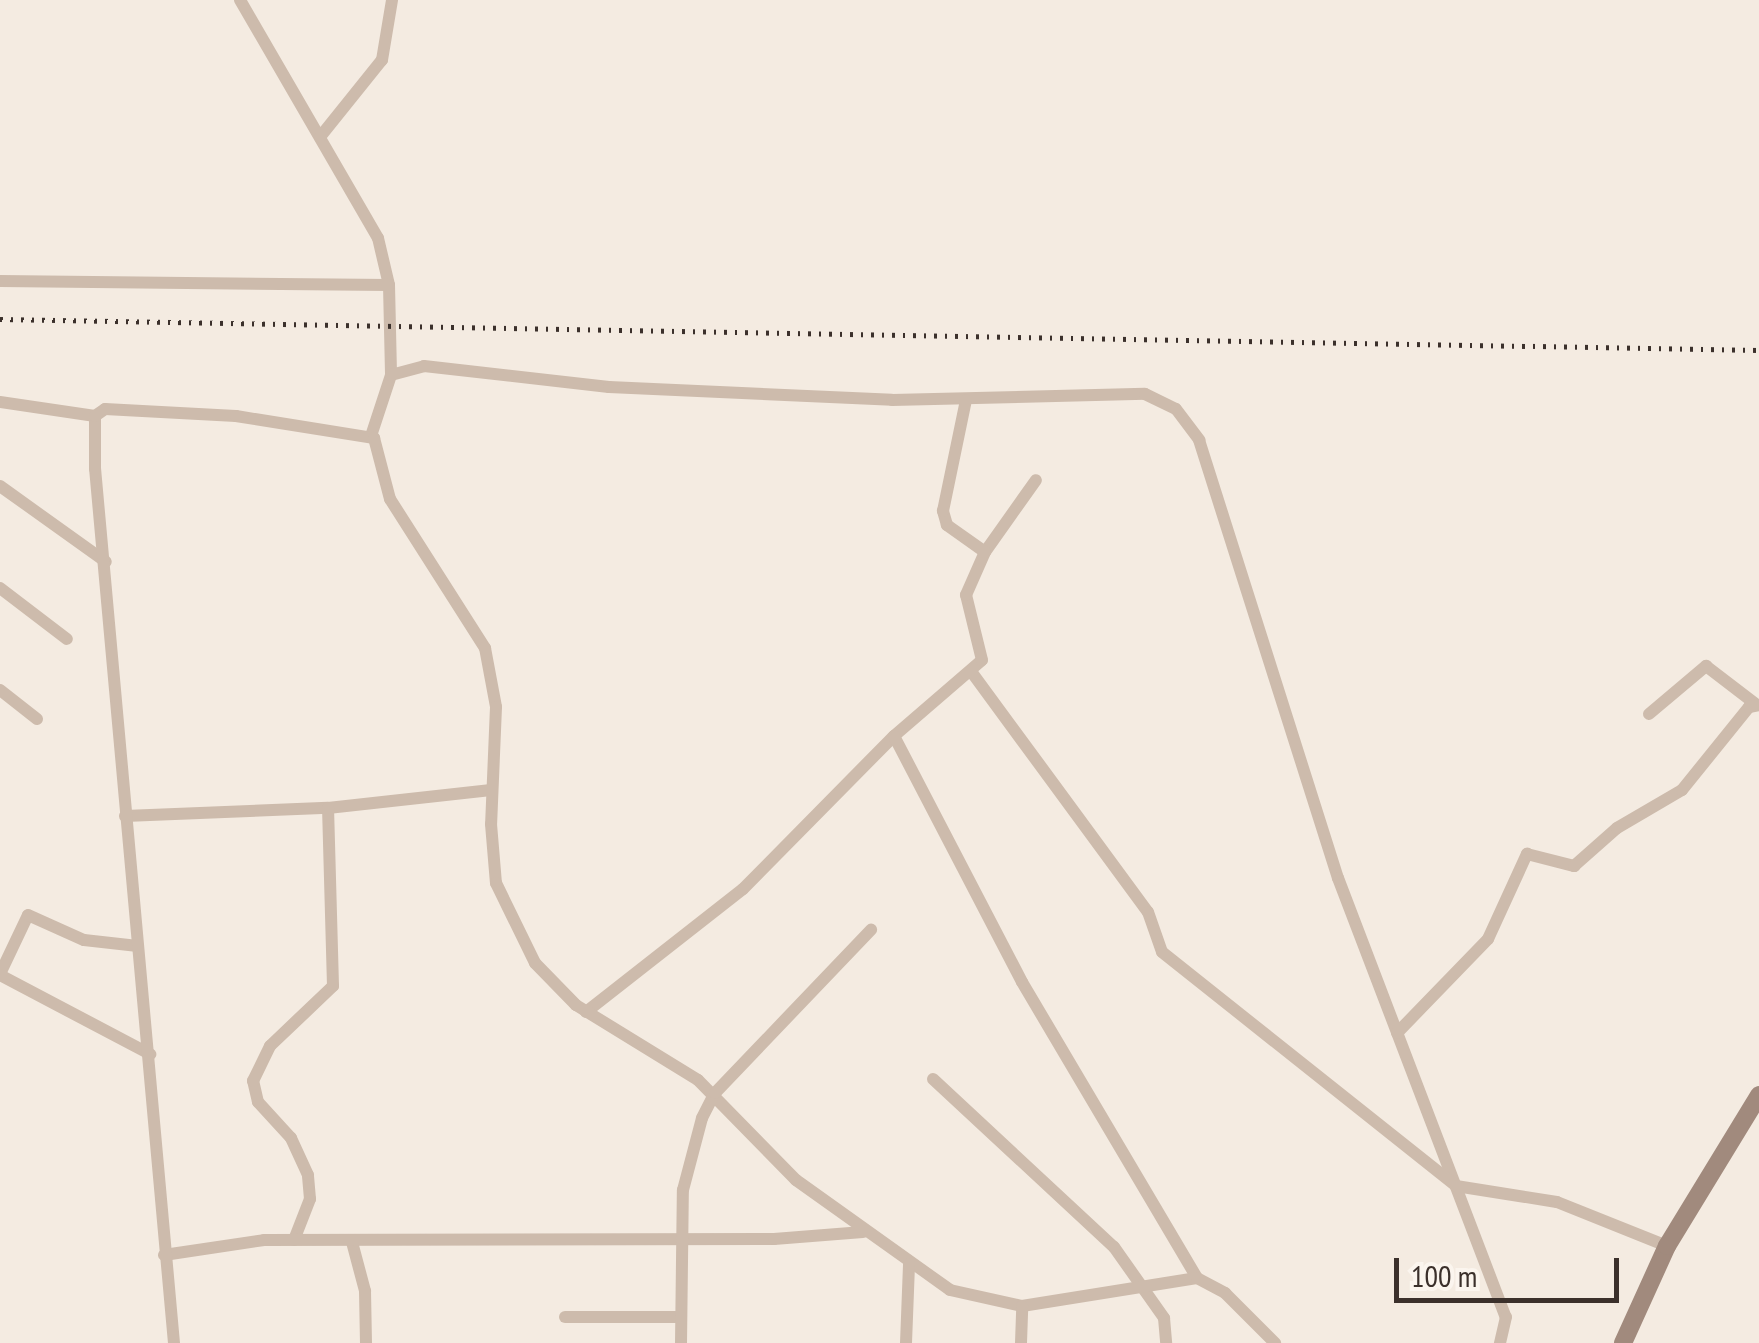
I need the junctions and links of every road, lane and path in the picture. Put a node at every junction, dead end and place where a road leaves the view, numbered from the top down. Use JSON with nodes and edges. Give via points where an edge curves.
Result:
{"nodes":[{"id":1,"x":240,"y":0,"type":"edge"},
{"id":2,"x":392,"y":0,"type":"edge"},
{"id":3,"x":320,"y":137,"type":"junction"},
{"id":4,"x":0,"y":281,"type":"edge"},
{"id":5,"x":389,"y":284,"type":"junction"},
{"id":6,"x":391,"y":376,"type":"junction"},
{"id":7,"x":966,"y":400,"type":"junction"},
{"id":8,"x":0,"y":402,"type":"edge"},
{"id":9,"x":95,"y":416,"type":"junction"},
{"id":10,"x":371,"y":436,"type":"junction"},
{"id":11,"x":1036,"y":480,"type":"dead end"},
{"id":12,"x":0,"y":486,"type":"edge"},
{"id":13,"x":985,"y":552,"type":"junction"},
{"id":14,"x":106,"y":562,"type":"junction"},
{"id":15,"x":0,"y":588,"type":"edge"},
{"id":16,"x":67,"y":639,"type":"dead end"},
{"id":17,"x":973,"y":674,"type":"junction"},
{"id":18,"x":0,"y":690,"type":"edge"},
{"id":19,"x":1758,"y":705,"type":"edge"},
{"id":20,"x":1649,"y":714,"type":"dead end"},
{"id":21,"x":37,"y":719,"type":"dead end"},
{"id":22,"x":894,"y":736,"type":"junction"},
{"id":23,"x":491,"y":790,"type":"junction"},
{"id":24,"x":328,"y":808,"type":"junction"},
{"id":25,"x":126,"y":816,"type":"junction"},
{"id":26,"x":871,"y":930,"type":"dead end"},
{"id":27,"x":138,"y":946,"type":"junction"},
{"id":28,"x":0,"y":974,"type":"edge"},
{"id":29,"x":586,"y":1012,"type":"junction"},
{"id":30,"x":1397,"y":1034,"type":"junction"},
{"id":31,"x":150,"y":1054,"type":"junction"},
{"id":32,"x":933,"y":1079,"type":"dead end"},
{"id":33,"x":715,"y":1093,"type":"junction"},
{"id":34,"x":1759,"y":1095,"type":"edge"},
{"id":35,"x":1456,"y":1186,"type":"junction"},
{"id":36,"x":863,"y":1232,"type":"junction"},
{"id":37,"x":681,"y":1238,"type":"junction"},
{"id":38,"x":294,"y":1240,"type":"junction"},
{"id":39,"x":352,"y":1242,"type":"junction"},
{"id":40,"x":1667,"y":1246,"type":"junction"},
{"id":41,"x":164,"y":1255,"type":"junction"},
{"id":42,"x":910,"y":1264,"type":"junction"},
{"id":43,"x":1197,"y":1278,"type":"junction"},
{"id":44,"x":1140,"y":1288,"type":"junction"},
{"id":45,"x":1022,"y":1306,"type":"junction"},
{"id":46,"x":680,"y":1317,"type":"junction"},
{"id":47,"x":564,"y":1318,"type":"dead end"},
{"id":48,"x":1271,"y":1341,"type":"edge"},
{"id":49,"x":174,"y":1343,"type":"edge"},
{"id":50,"x":366,"y":1343,"type":"edge"},
{"id":51,"x":681,"y":1343,"type":"edge"},
{"id":52,"x":906,"y":1343,"type":"edge"},
{"id":53,"x":1021,"y":1343,"type":"edge"},
{"id":54,"x":1166,"y":1343,"type":"edge"},
{"id":55,"x":1500,"y":1343,"type":"edge"},
{"id":56,"x":1622,"y":1343,"type":"edge"}],
"edges":[{"from":1,"to":3,"type":"street"},
{"from":2,"to":3,"type":"street","via":[[382,60]]},
{"from":3,"to":5,"type":"street","via":[[378,238]]},
{"from":4,"to":5,"type":"street"},
{"from":5,"to":6,"type":"street"},
{"from":6,"to":7,"type":"street","via":[[406,367],[440,367],[609,387]]},
{"from":6,"to":10,"type":"street"},
{"from":7,"to":13,"type":"street","via":[[943,516]]},
{"from":7,"to":30,"type":"street","via":[[1145,394],[1176,409],[1195,432],[1338,878]]},
{"from":8,"to":9,"type":"street"},
{"from":9,"to":10,"type":"street","via":[[105,409],[156,409]]},
{"from":9,"to":14,"type":"street"},
{"from":10,"to":23,"type":"street","via":[[390,498],[485,648],[496,707]]},
{"from":11,"to":13,"type":"street"},
{"from":12,"to":14,"type":"street"},
{"from":13,"to":17,"type":"street","via":[[967,587],[982,660]]},
{"from":14,"to":25,"type":"street"},
{"from":15,"to":16,"type":"street"},
{"from":17,"to":22,"type":"street"},
{"from":17,"to":35,"type":"street","via":[[1148,912],[1162,952]]},
{"from":18,"to":21,"type":"street"},
{"from":19,"to":20,"type":"street","via":[[1706,666]]},
{"from":19,"to":30,"type":"street","via":[[1682,790],[1617,828],[1574,866],[1527,854],[1488,939]]},
{"from":22,"to":29,"type":"street","via":[[743,890]]},
{"from":22,"to":43,"type":"street","via":[[1022,982]]},
{"from":23,"to":24,"type":"street"},
{"from":23,"to":29,"type":"street","via":[[495,872],[508,917],[546,978]]},
{"from":24,"to":25,"type":"street"},
{"from":24,"to":38,"type":"street","via":[[333,986],[270,1046],[253,1082],[258,1102],[291,1138],[308,1175],[308,1209]]},
{"from":25,"to":27,"type":"street"},
{"from":26,"to":33,"type":"street"},
{"from":27,"to":28,"type":"street","via":[[84,940],[26,915]]},
{"from":27,"to":31,"type":"street"},
{"from":28,"to":31,"type":"street"},
{"from":29,"to":33,"type":"street"},
{"from":30,"to":35,"type":"street"},
{"from":31,"to":41,"type":"street"},
{"from":32,"to":44,"type":"street","via":[[1013,1160],[1104,1236]]},
{"from":33,"to":36,"type":"street","via":[[762,1150]]},
{"from":33,"to":37,"type":"street","via":[[691,1145]]},
{"from":34,"to":40,"type":"street"},
{"from":35,"to":40,"type":"street","via":[[1557,1202]]},
{"from":35,"to":55,"type":"street","via":[[1506,1316]]},
{"from":36,"to":37,"type":"street"},
{"from":36,"to":42,"type":"street"},
{"from":37,"to":39,"type":"street"},
{"from":37,"to":46,"type":"street"},
{"from":38,"to":39,"type":"street"},
{"from":38,"to":41,"type":"street","via":[[200,1244]]},
{"from":39,"to":50,"type":"street","via":[[365,1291]]},
{"from":40,"to":56,"type":"street"},
{"from":41,"to":49,"type":"street"},
{"from":42,"to":45,"type":"street","via":[[950,1290]]},
{"from":42,"to":52,"type":"street"},
{"from":43,"to":44,"type":"street"},
{"from":43,"to":48,"type":"street","via":[[1225,1293]]},
{"from":44,"to":45,"type":"street"},
{"from":44,"to":54,"type":"street","via":[[1164,1318]]},
{"from":45,"to":53,"type":"street"},
{"from":46,"to":47,"type":"street"},
{"from":46,"to":51,"type":"street"}]}
